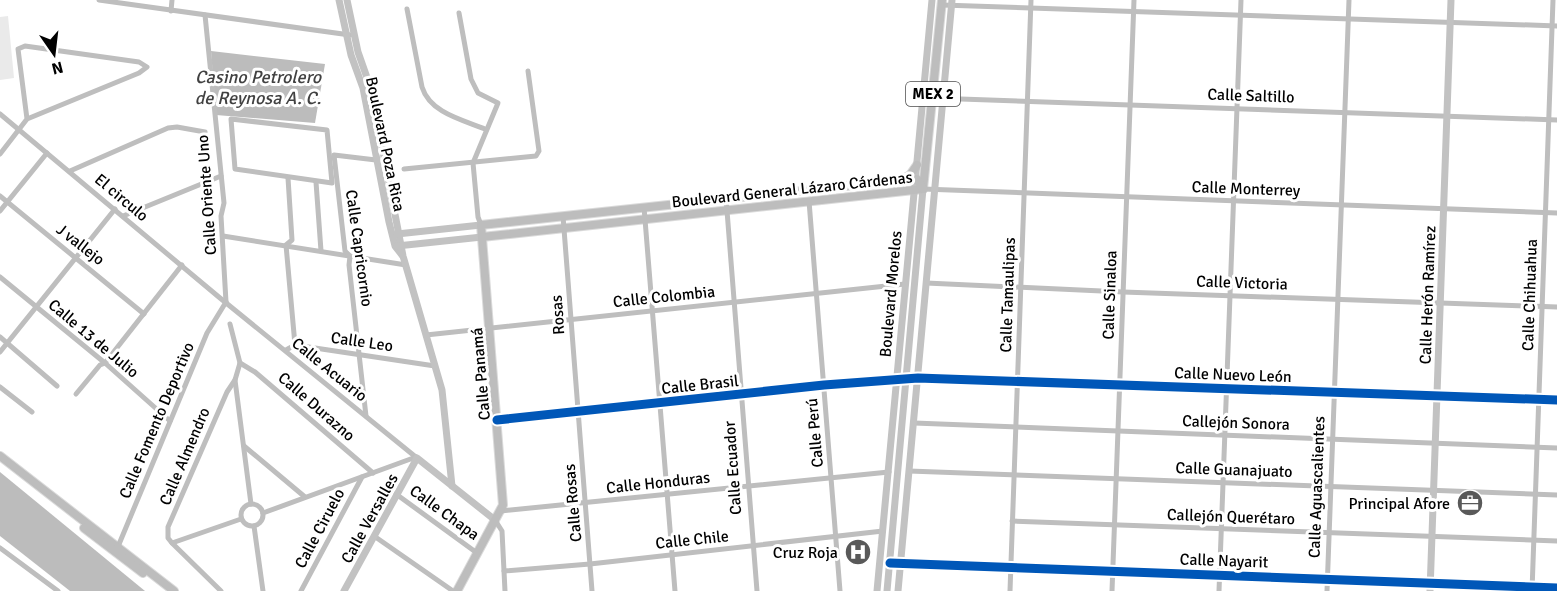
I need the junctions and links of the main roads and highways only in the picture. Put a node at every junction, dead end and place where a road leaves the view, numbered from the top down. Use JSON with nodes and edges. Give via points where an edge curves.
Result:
{"nodes":[{"id":1,"x":942,"y":2,"type":"edge"},
{"id":2,"x":917,"y":165,"type":"road end"},
{"id":3,"x":903,"y":180,"type":"junction"},
{"id":4,"x":834,"y":187,"type":"junction"},
{"id":5,"x":924,"y":189,"type":"junction"},
{"id":6,"x":810,"y":201,"type":"junction"},
{"id":7,"x":481,"y":225,"type":"joint"},
{"id":8,"x":482,"y":237,"type":"junction"},
{"id":9,"x":0,"y":456,"type":"edge"},
{"id":10,"x":0,"y":462,"type":"edge"},
{"id":11,"x":117,"y":549,"type":"junction"},
{"id":12,"x":165,"y":591,"type":"edge"},
{"id":13,"x":174,"y":591,"type":"edge"},
{"id":14,"x":455,"y":591,"type":"edge"}],
"edges":[{"from":1,"to":5,"type":"main road","name":"Boulevard Morelos","number":"MEX 2","via":[[930,79],[932,98]]},
{"from":2,"to":3,"type":"main road"},
{"from":3,"to":4,"type":"main road","name":"Boulevard General Lázaro Cárdenas"},
{"from":3,"to":5,"type":"main road","name":"Boulevard General Lázaro Cárdenas","via":[[917,179]]},
{"from":4,"to":6,"type":"main road","via":[[832,193]]},
{"from":4,"to":7,"type":"main road","name":"Boulevard General Lázaro Cárdenas"},
{"from":5,"to":6,"type":"main road","name":"Boulevard General Lázaro Cárdenas"},
{"from":6,"to":8,"type":"main road","name":"Boulevard General Lázaro Cárdenas"},
{"from":7,"to":8,"type":"main road","name":"Calle Panamá"},
{"from":8,"to":14,"type":"main road","name":"Calle Panamá","via":[[503,498],[501,511]]},
{"from":9,"to":11,"type":"main road"},
{"from":10,"to":11,"type":"main road"},
{"from":11,"to":12,"type":"main road"},
{"from":11,"to":13,"type":"main road"}]}
